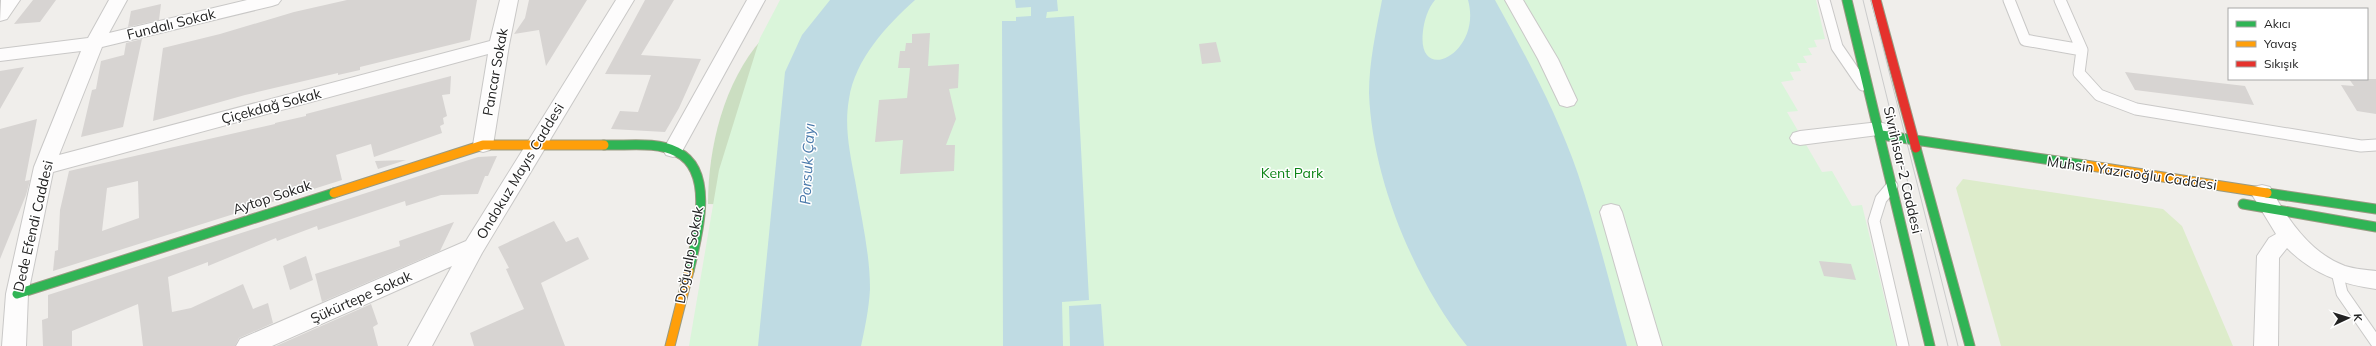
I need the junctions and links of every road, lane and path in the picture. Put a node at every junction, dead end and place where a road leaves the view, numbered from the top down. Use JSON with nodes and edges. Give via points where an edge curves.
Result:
{"nodes":[{"id":1,"x":11,"y":0,"type":"edge"},
{"id":2,"x":118,"y":0,"type":"edge"},
{"id":3,"x":272,"y":0,"type":"edge"},
{"id":4,"x":509,"y":0,"type":"edge"},
{"id":5,"x":625,"y":0,"type":"edge"},
{"id":6,"x":756,"y":0,"type":"edge"},
{"id":7,"x":1514,"y":0,"type":"edge"},
{"id":8,"x":1824,"y":0,"type":"edge"},
{"id":9,"x":1847,"y":0,"type":"edge"},
{"id":10,"x":1876,"y":0,"type":"edge"},
{"id":11,"x":2009,"y":0,"type":"edge"},
{"id":12,"x":2060,"y":0,"type":"edge"},
{"id":13,"x":0,"y":15,"type":"edge"},
{"id":14,"x":94,"y":43,"type":"junction"},
{"id":15,"x":499,"y":45,"type":"junction"},
{"id":16,"x":2082,"y":50,"type":"junction"},
{"id":17,"x":0,"y":55,"type":"edge"},
{"id":18,"x":1871,"y":96,"type":"junction"},
{"id":19,"x":1567,"y":100,"type":"dead end"},
{"id":20,"x":1880,"y":132,"type":"junction"},
{"id":21,"x":1800,"y":138,"type":"dead end"},
{"id":22,"x":1914,"y":140,"type":"junction"},
{"id":23,"x":537,"y":142,"type":"junction"},
{"id":24,"x":483,"y":144,"type":"junction"},
{"id":25,"x":2376,"y":145,"type":"edge"},
{"id":26,"x":673,"y":150,"type":"junction"},
{"id":27,"x":1884,"y":150,"type":"junction"},
{"id":28,"x":1895,"y":152,"type":"dead end"},
{"id":29,"x":1906,"y":154,"type":"dead end"},
{"id":30,"x":1922,"y":156,"type":"junction"},
{"id":31,"x":44,"y":167,"type":"junction"},
{"id":32,"x":1892,"y":186,"type":"junction"},
{"id":33,"x":2265,"y":200,"type":"junction"},
{"id":34,"x":2232,"y":202,"type":"dead end"},
{"id":35,"x":2376,"y":209,"type":"edge"},
{"id":36,"x":1611,"y":212,"type":"dead end"},
{"id":37,"x":2376,"y":227,"type":"edge"},
{"id":38,"x":2289,"y":236,"type":"junction"},
{"id":39,"x":474,"y":247,"type":"junction"},
{"id":40,"x":2337,"y":272,"type":"junction"},
{"id":41,"x":2376,"y":280,"type":"edge"},
{"id":42,"x":17,"y":294,"type":"junction"},
{"id":43,"x":2376,"y":342,"type":"edge"},
{"id":44,"x":14,"y":346,"type":"edge"},
{"id":45,"x":248,"y":346,"type":"edge"},
{"id":46,"x":420,"y":346,"type":"edge"},
{"id":47,"x":670,"y":346,"type":"edge"},
{"id":48,"x":1650,"y":346,"type":"edge"},
{"id":49,"x":1903,"y":346,"type":"edge"},
{"id":50,"x":1930,"y":346,"type":"edge"},
{"id":51,"x":1970,"y":346,"type":"edge"},
{"id":52,"x":2266,"y":346,"type":"edge"}],
"edges":[{"from":1,"to":13,"type":"street"},
{"from":2,"to":14,"type":"street","name":"Dede Efendi Caddesi"},
{"from":3,"to":14,"type":"street","name":"Fundalı Sokak"},
{"from":4,"to":15,"type":"street","name":"Pancar Sokak"},
{"from":5,"to":23,"type":"street","name":"Ondokuz Mayıs Caddesi"},
{"from":6,"to":26,"type":"street"},
{"from":7,"to":19,"type":"street","via":[[1548,59]]},
{"from":8,"to":18,"type":"lane","via":[[1837,48]]},
{"from":9,"to":18,"type":"street","name":"Sivrihisar-2 Caddesi"},
{"from":10,"to":22,"type":"street"},
{"from":11,"to":16,"type":"lane","via":[[2024,40]]},
{"from":12,"to":16,"type":"lane"},
{"from":14,"to":17,"type":"street","name":"Fundalı Sokak"},
{"from":14,"to":31,"type":"street","name":"Dede Efendi Caddesi"},
{"from":15,"to":24,"type":"street","name":"Pancar Sokak"},
{"from":15,"to":31,"type":"street","name":"Çiçekdağ Sokak"},
{"from":16,"to":25,"type":"lane","via":[[2079,73],[2099,95],[2136,109],[2361,146]]},
{"from":18,"to":20,"type":"street","name":"Sivrihisar-2 Caddesi"},
{"from":20,"to":21,"type":"street"},
{"from":20,"to":22,"type":"street"},
{"from":20,"to":27,"type":"street","name":"Sivrihisar-2 Caddesi"},
{"from":22,"to":30,"type":"street"},
{"from":22,"to":33,"type":"street"},
{"from":23,"to":24,"type":"street","name":"Aytop Sokak"},
{"from":23,"to":26,"type":"street"},
{"from":23,"to":39,"type":"street","name":"Ondokuz Mayıs Caddesi"},
{"from":24,"to":42,"type":"street","name":"Aytop Sokak"},
{"from":26,"to":47,"type":"street","name":"Doğualp Sokak","via":[[687,157],[696,172],[701,214]]},
{"from":27,"to":28,"type":"street"},
{"from":27,"to":32,"type":"street","name":"Sivrihisar-2 Caddesi"},
{"from":29,"to":30,"type":"street"},
{"from":30,"to":51,"type":"street"},
{"from":31,"to":42,"type":"street","name":"Dede Efendi Caddesi"},
{"from":32,"to":49,"type":"lane","via":[[1881,199],[1874,221]]},
{"from":32,"to":50,"type":"street","name":"Sivrihisar-2 Caddesi"},
{"from":33,"to":34,"type":"street","name":"Muhsin Yazıcıoğlu Caddesi"},
{"from":33,"to":35,"type":"street"},
{"from":33,"to":37,"type":"street","name":"Muhsin Yazıcıoğlu Caddesi"},
{"from":33,"to":38,"type":"street"},
{"from":36,"to":48,"type":"street"},
{"from":38,"to":40,"type":"street"},
{"from":38,"to":52,"type":"street","via":[[2277,244],[2268,256]]},
{"from":39,"to":45,"type":"street","name":"Şükürtepe Sokak"},
{"from":39,"to":46,"type":"street","name":"Ondokuz Mayıs Caddesi"},
{"from":40,"to":41,"type":"street"},
{"from":40,"to":43,"type":"lane","via":[[2342,293]]},
{"from":42,"to":44,"type":"street","name":"Dede Efendi Caddesi"}]}
